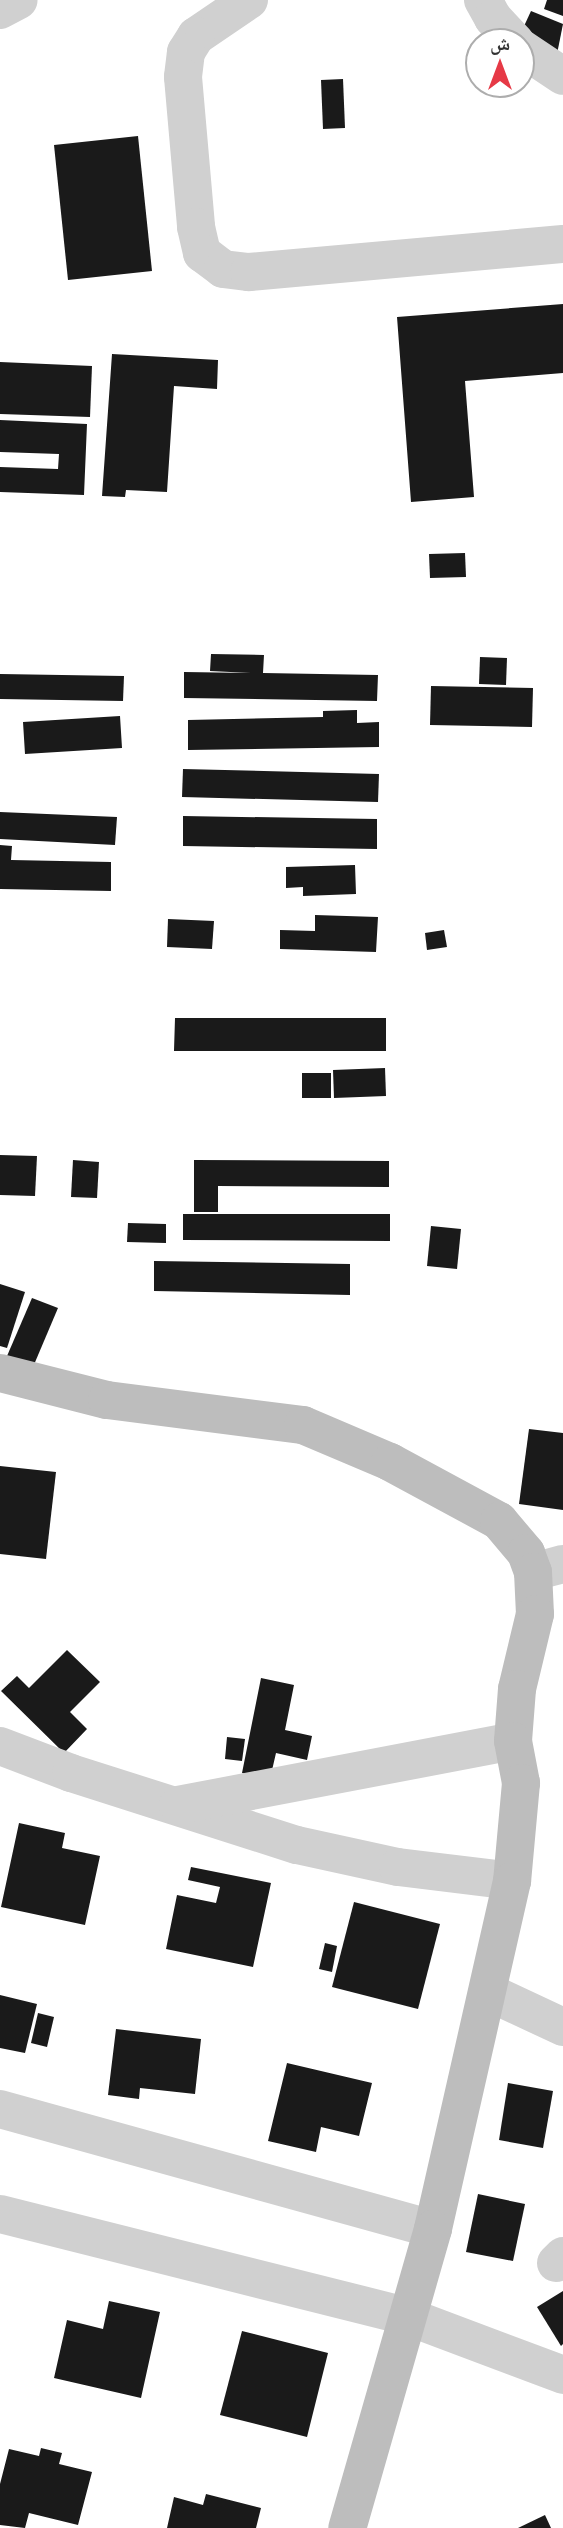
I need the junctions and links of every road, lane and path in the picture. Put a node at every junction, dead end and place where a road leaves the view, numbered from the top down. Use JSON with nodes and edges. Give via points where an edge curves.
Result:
{"nodes":[{"id":1,"x":19,"y":0,"type":"edge"},
{"id":2,"x":249,"y":0,"type":"edge"},
{"id":3,"x":483,"y":0,"type":"edge"},
{"id":4,"x":0,"y":10,"type":"edge"},
{"id":5,"x":503,"y":28,"type":"edge"},
{"id":6,"x":535,"y":57,"type":"edge"},
{"id":7,"x":563,"y":76,"type":"edge"},
{"id":8,"x":563,"y":244,"type":"edge"},
{"id":9,"x":0,"y":1373,"type":"edge"},
{"id":10,"x":548,"y":1568,"type":"edge"},
{"id":11,"x":513,"y":1741,"type":"junction"},
{"id":12,"x":0,"y":1746,"type":"edge"},
{"id":13,"x":173,"y":1806,"type":"junction"},
{"id":14,"x":512,"y":1881,"type":"junction"},
{"id":15,"x":488,"y":1993,"type":"junction"},
{"id":16,"x":563,"y":2026,"type":"edge"},
{"id":17,"x":0,"y":2109,"type":"edge"},
{"id":18,"x":0,"y":2214,"type":"edge"},
{"id":19,"x":433,"y":2230,"type":"junction"},
{"id":20,"x":409,"y":2317,"type":"junction"},
{"id":21,"x":563,"y":2375,"type":"edge"},
{"id":22,"x":347,"y":2528,"type":"edge"}],
"edges":[{"from":1,"to":4,"type":"street"},
{"from":2,"to":8,"type":"street","via":[[196,36],[186,52],[183,77],[195,227],[202,253],[223,269],[249,272]]},
{"from":3,"to":5,"type":"street"},
{"from":6,"to":7,"type":"street"},
{"from":9,"to":10,"type":"main road","via":[[107,1400],[303,1424],[390,1462],[499,1521],[526,1553]]},
{"from":10,"to":11,"type":"main road","via":[[517,1689]]},
{"from":11,"to":13,"type":"street"},
{"from":11,"to":14,"type":"main road","via":[[521,1783]]},
{"from":12,"to":13,"type":"street"},
{"from":13,"to":14,"type":"street","via":[[347,1857]]},
{"from":14,"to":15,"type":"main road"},
{"from":15,"to":16,"type":"street"},
{"from":15,"to":19,"type":"main road"},
{"from":17,"to":19,"type":"street"},
{"from":18,"to":20,"type":"street"},
{"from":19,"to":20,"type":"main road"},
{"from":20,"to":21,"type":"street"},
{"from":20,"to":22,"type":"main road"}]}
